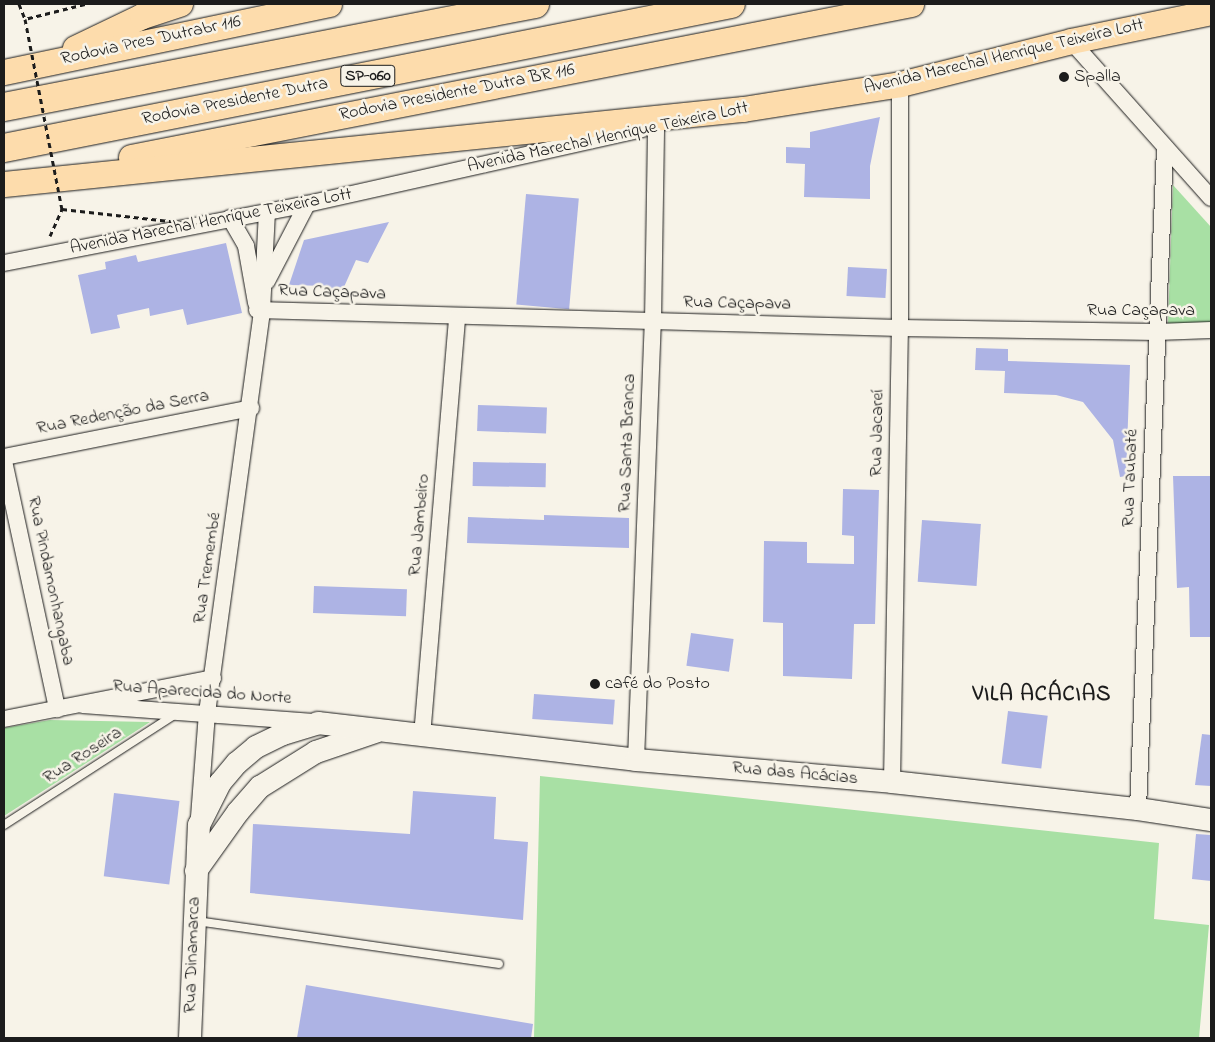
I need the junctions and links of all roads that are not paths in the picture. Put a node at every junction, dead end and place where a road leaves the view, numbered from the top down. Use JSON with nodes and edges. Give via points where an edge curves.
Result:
{"nodes":[{"id":1,"x":180,"y":4,"type":"edge"},
{"id":2,"x":328,"y":4,"type":"edge"},
{"id":3,"x":535,"y":4,"type":"edge"},
{"id":4,"x":732,"y":4,"type":"edge"},
{"id":5,"x":911,"y":4,"type":"edge"},
{"id":6,"x":1211,"y":12,"type":"edge"},
{"id":7,"x":1071,"y":41,"type":"junction"},
{"id":8,"x":39,"y":65,"type":"junction"},
{"id":9,"x":4,"y":72,"type":"edge"},
{"id":10,"x":900,"y":84,"type":"junction"},
{"id":11,"x":4,"y":107,"type":"edge"},
{"id":12,"x":743,"y":109,"type":"junction"},
{"id":13,"x":656,"y":126,"type":"junction"},
{"id":14,"x":4,"y":148,"type":"edge"},
{"id":15,"x":1165,"y":148,"type":"junction"},
{"id":16,"x":4,"y":183,"type":"edge"},
{"id":17,"x":1211,"y":198,"type":"edge"},
{"id":18,"x":308,"y":204,"type":"junction"},
{"id":19,"x":267,"y":212,"type":"junction"},
{"id":20,"x":230,"y":218,"type":"junction"},
{"id":21,"x":4,"y":263,"type":"edge"},
{"id":22,"x":264,"y":285,"type":"junction"},
{"id":23,"x":259,"y":313,"type":"junction"},
{"id":24,"x":457,"y":317,"type":"junction"},
{"id":25,"x":653,"y":322,"type":"junction"},
{"id":26,"x":900,"y":328,"type":"junction"},
{"id":27,"x":1211,"y":330,"type":"edge"},
{"id":28,"x":1157,"y":332,"type":"junction"},
{"id":29,"x":251,"y":408,"type":"junction"},
{"id":30,"x":4,"y":457,"type":"edge"},
{"id":31,"x":4,"y":461,"type":"edge"},
{"id":32,"x":213,"y":678,"type":"junction"},
{"id":33,"x":83,"y":705,"type":"junction"},
{"id":34,"x":56,"y":709,"type":"junction"},
{"id":35,"x":180,"y":712,"type":"junction"},
{"id":36,"x":207,"y":712,"type":"junction"},
{"id":37,"x":4,"y":719,"type":"edge"},
{"id":38,"x":318,"y":723,"type":"junction"},
{"id":39,"x":379,"y":730,"type":"junction"},
{"id":40,"x":422,"y":736,"type":"junction"},
{"id":41,"x":636,"y":760,"type":"junction"},
{"id":42,"x":892,"y":782,"type":"junction"},
{"id":43,"x":1138,"y":809,"type":"junction"},
{"id":44,"x":1211,"y":820,"type":"edge"},
{"id":45,"x":199,"y":824,"type":"junction"},
{"id":46,"x":4,"y":825,"type":"edge"},
{"id":47,"x":196,"y":871,"type":"junction"},
{"id":48,"x":194,"y":920,"type":"junction"},
{"id":49,"x":499,"y":964,"type":"dead end"},
{"id":50,"x":190,"y":1038,"type":"edge"}],
"edges":[{"from":1,"to":8,"type":"main road","via":[[142,16]]},
{"from":2,"to":8,"type":"main road","name":"Rodovia Pres Dutrabr 116"},
{"from":3,"to":11,"type":"highway","number":"SP-060"},
{"from":4,"to":14,"type":"highway","name":"Rodovia Presidente Dutra","number":"SP-060"},
{"from":5,"to":16,"type":"main road","name":"Rodovia Presidente Dutra BR 116"},
{"from":6,"to":7,"type":"main road","name":"Avenida Marechal Henrique Teixeira Lott"},
{"from":7,"to":10,"type":"main road","name":"Avenida Marechal Henrique Teixeira Lott"},
{"from":7,"to":15,"type":"street"},
{"from":8,"to":9,"type":"main road","name":"Rodovia Pres Dutrabr 116"},
{"from":10,"to":12,"type":"main road","name":"Avenida Marechal Henrique Teixeira Lott"},
{"from":10,"to":26,"type":"street","name":"Rua Jacareí"},
{"from":12,"to":13,"type":"street","name":"Avenida Marechal Henrique Teixeira Lott"},
{"from":12,"to":16,"type":"main road"},
{"from":13,"to":18,"type":"street","name":"Avenida Marechal Henrique Teixeira Lott"},
{"from":13,"to":25,"type":"street","name":"Rua Santa Branca"},
{"from":15,"to":17,"type":"street"},
{"from":15,"to":28,"type":"street","name":"Rua Taubaté"},
{"from":18,"to":19,"type":"street","name":"Avenida Marechal Henrique Teixeira Lott"},
{"from":18,"to":22,"type":"street","name":"Rua Tremembé"},
{"from":19,"to":20,"type":"street","name":"Avenida Marechal Henrique Teixeira Lott"},
{"from":19,"to":22,"type":"street","name":"Rua Tremembé"},
{"from":20,"to":21,"type":"street","name":"Avenida Marechal Henrique Teixeira Lott"},
{"from":20,"to":23,"type":"street","name":"Rua Tremembé","via":[[248,253]]},
{"from":22,"to":23,"type":"street","name":"Rua Tremembé"},
{"from":23,"to":24,"type":"street","name":"Rua Caçapava"},
{"from":23,"to":29,"type":"street","name":"Rua Tremembé"},
{"from":24,"to":25,"type":"street","name":"Rua Caçapava"},
{"from":24,"to":40,"type":"street","name":"Rua Jambeiro"},
{"from":25,"to":26,"type":"street","name":"Rua Caçapava"},
{"from":25,"to":41,"type":"street","name":"Rua Santa Branca"},
{"from":26,"to":28,"type":"street","name":"Rua Caçapava"},
{"from":26,"to":42,"type":"street","name":"Rua Jacareí"},
{"from":27,"to":28,"type":"street","name":"Rua Caçapava"},
{"from":28,"to":43,"type":"street","name":"Rua Taubaté"},
{"from":29,"to":30,"type":"street","name":"Rua Redenção da Serra"},
{"from":29,"to":32,"type":"street","name":"Rua Tremembé"},
{"from":31,"to":34,"type":"street","name":"Rua Pindamonhangaba"},
{"from":32,"to":33,"type":"street","name":"Rua Aparecida do Norte"},
{"from":32,"to":36,"type":"street","name":"Rua Tremembé"},
{"from":33,"to":34,"type":"street","name":"Rua Aparecida do Norte"},
{"from":33,"to":35,"type":"street","name":"Rua Aparecida do Norte"},
{"from":34,"to":37,"type":"street","name":"Rua Aparecida do Norte"},
{"from":35,"to":36,"type":"street","name":"Rua Aparecida do Norte"},
{"from":35,"to":46,"type":"lane","name":"Rua Roseira"},
{"from":36,"to":38,"type":"street","name":"Rua Aparecida do Norte"},
{"from":36,"to":45,"type":"street","name":"Rua Tremembé"},
{"from":38,"to":39,"type":"main road","name":"Rua das Acácias"},
{"from":38,"to":45,"type":"main road","name":"Rua das Acácias","via":[[256,747],[236,763],[220,783]]},
{"from":39,"to":40,"type":"main road","name":"Rua das Acácias"},
{"from":39,"to":47,"type":"main road","name":"Rua das Acácias","via":[[316,752],[260,787]]},
{"from":40,"to":41,"type":"main road","name":"Rua das Acácias"},
{"from":41,"to":42,"type":"main road","name":"Rua das Acácias"},
{"from":42,"to":43,"type":"main road","name":"Rua das Acácias"},
{"from":43,"to":44,"type":"main road","name":"Rua das Acácias"},
{"from":45,"to":47,"type":"main road","name":"Rua das Acácias"},
{"from":47,"to":48,"type":"main road","name":"Rua Dinamarca"},
{"from":48,"to":49,"type":"lane"},
{"from":48,"to":50,"type":"main road","name":"Rua Dinamarca"}]}
